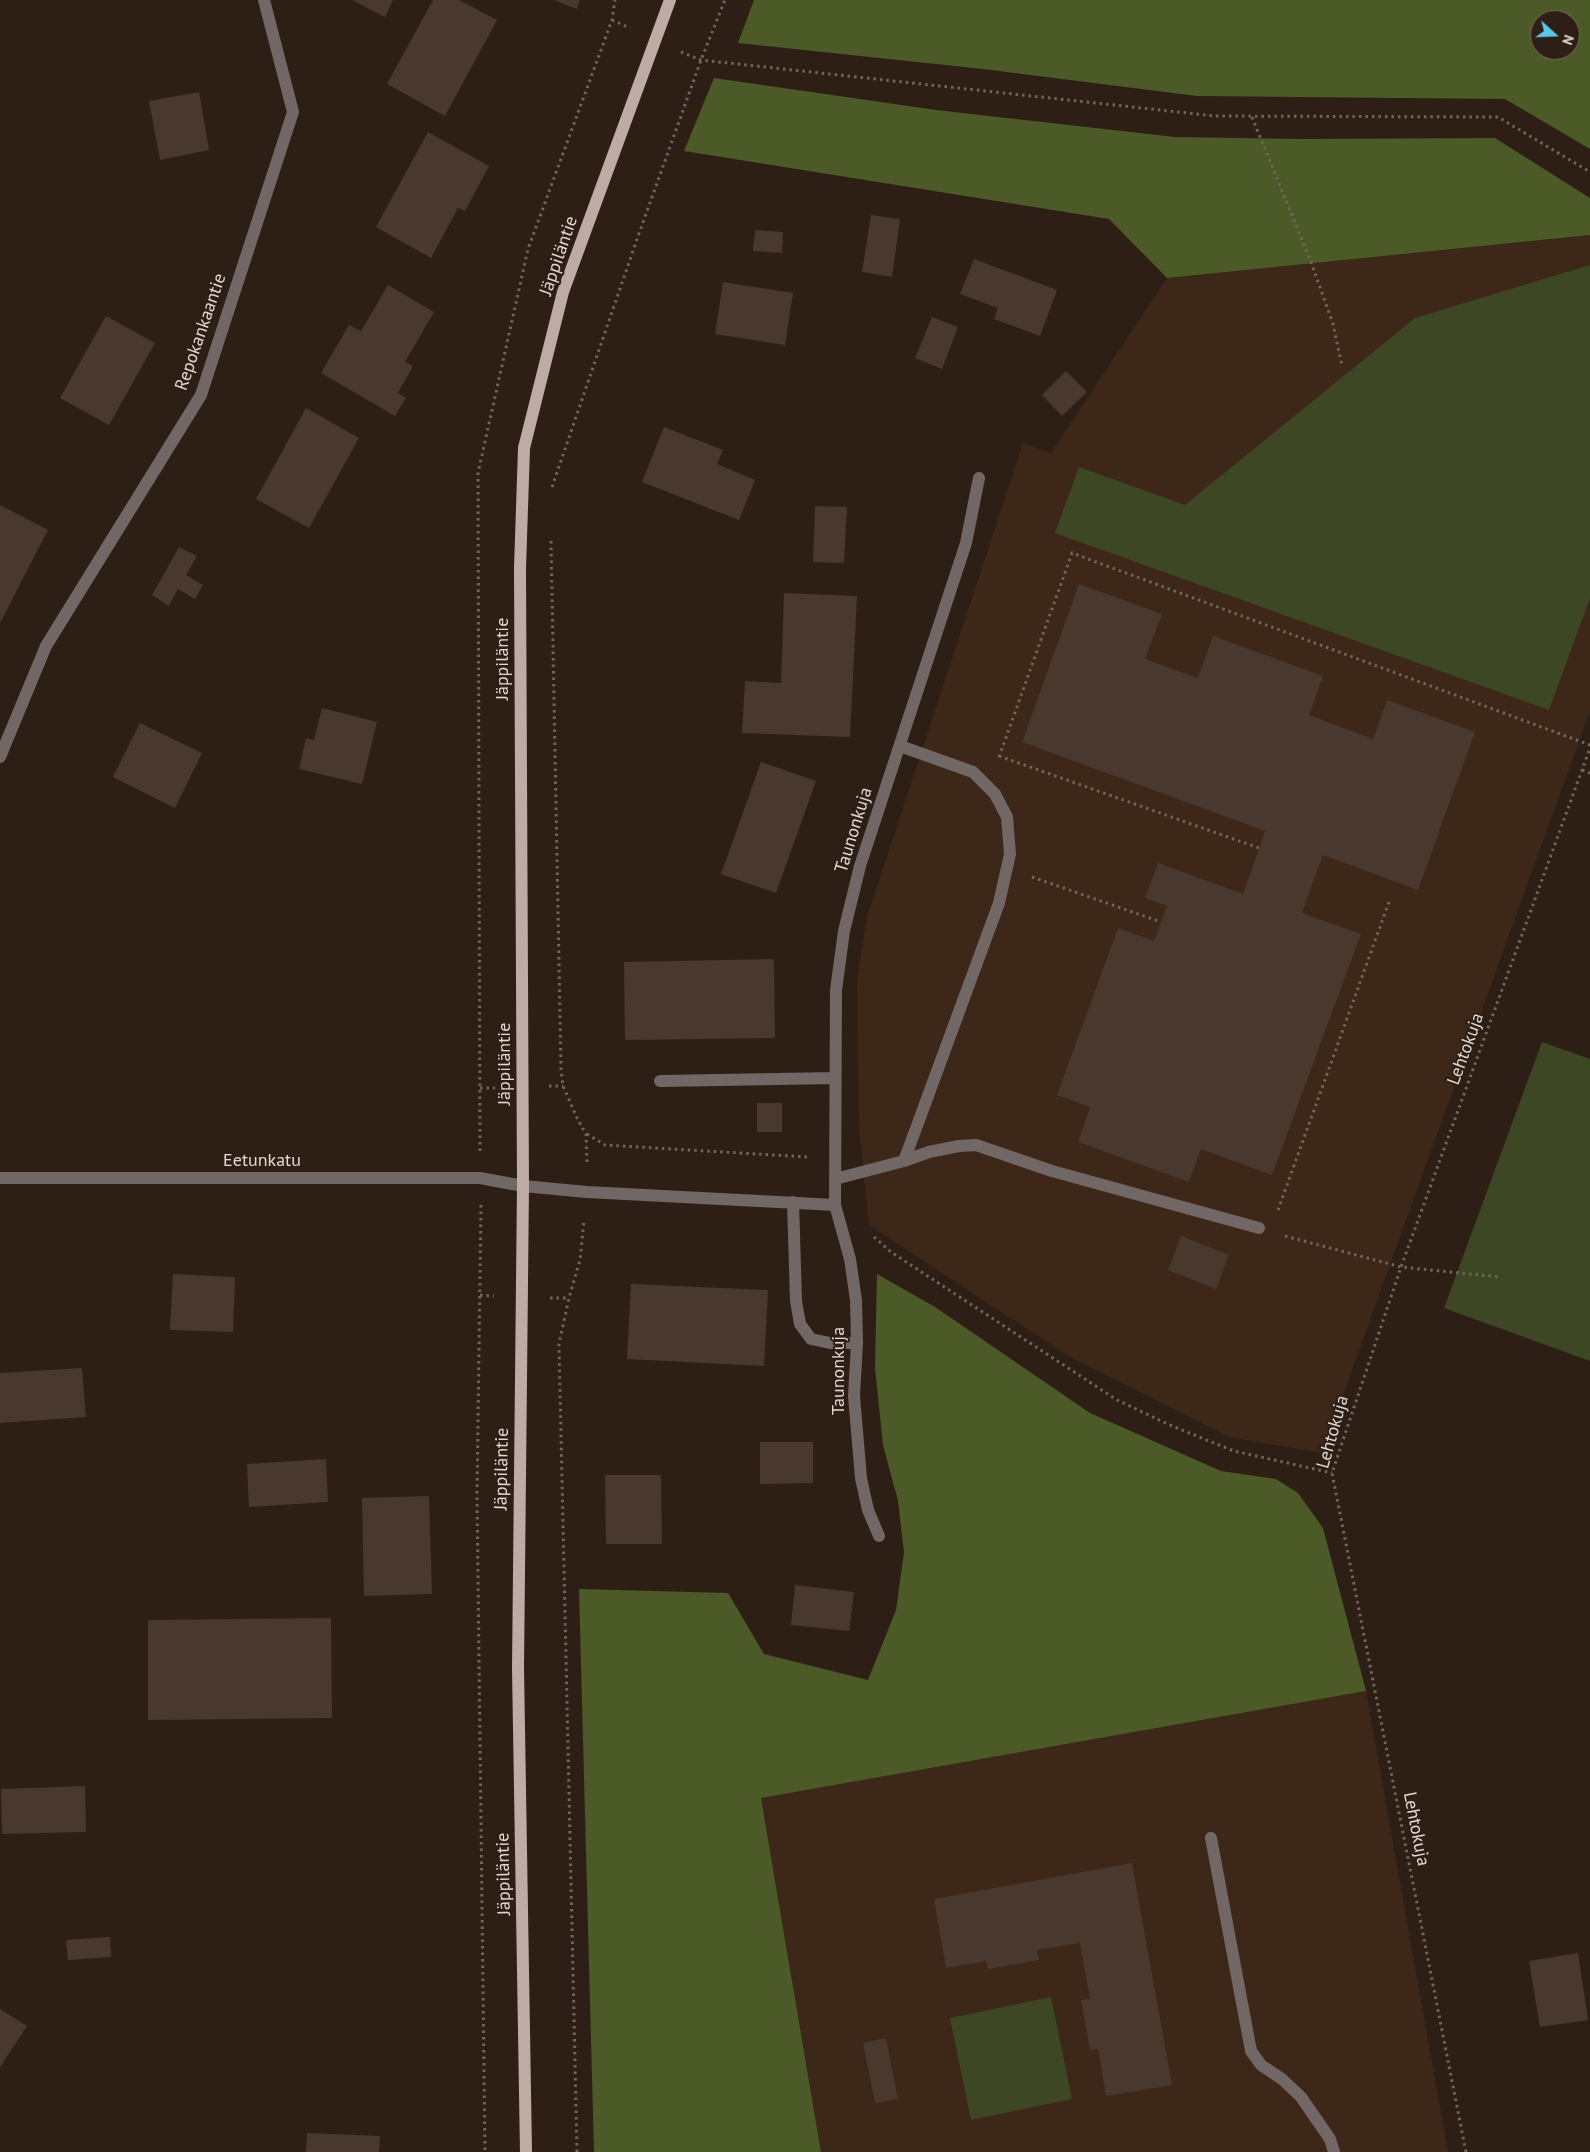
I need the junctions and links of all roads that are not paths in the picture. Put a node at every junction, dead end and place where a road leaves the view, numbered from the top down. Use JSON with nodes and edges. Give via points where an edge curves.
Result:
{"nodes":[{"id":1,"x":264,"y":0,"type":"edge"},
{"id":2,"x":670,"y":0,"type":"edge"},
{"id":3,"x":979,"y":478,"type":"dead end"},
{"id":4,"x":900,"y":746,"type":"junction"},
{"id":5,"x":0,"y":757,"type":"edge"},
{"id":6,"x":835,"y":1078,"type":"junction"},
{"id":7,"x":660,"y":1081,"type":"dead end"},
{"id":8,"x":904,"y":1161,"type":"junction"},
{"id":9,"x":0,"y":1178,"type":"edge"},
{"id":10,"x":836,"y":1178,"type":"junction"},
{"id":11,"x":523,"y":1186,"type":"junction"},
{"id":12,"x":793,"y":1202,"type":"junction"},
{"id":13,"x":835,"y":1204,"type":"junction"},
{"id":14,"x":1264,"y":1230,"type":"road end"},
{"id":15,"x":856,"y":1344,"type":"junction"},
{"id":16,"x":879,"y":1536,"type":"dead end"},
{"id":17,"x":1211,"y":1838,"type":"dead end"},
{"id":18,"x":526,"y":2152,"type":"edge"},
{"id":19,"x":1334,"y":2152,"type":"edge"}],
"edges":[{"from":1,"to":5,"type":"street","name":"Repokankaantie","via":[[293,112],[201,395],[46,646]]},
{"from":2,"to":11,"type":"main road","name":"Jäppiläntie","via":[[564,292],[524,448],[520,568]]},
{"from":3,"to":4,"type":"street","name":"Taunonkuja","via":[[966,543]]},
{"from":4,"to":6,"type":"street","name":"Taunonkuja","via":[[860,866],[844,931],[836,990]]},
{"from":4,"to":8,"type":"street","via":[[972,772],[996,794],[1007,817],[1010,854],[999,904]]},
{"from":6,"to":7,"type":"street"},
{"from":6,"to":10,"type":"street","name":"Taunonkuja"},
{"from":8,"to":10,"type":"street"},
{"from":8,"to":14,"type":"street","via":[[929,1152],[976,1145],[1052,1171]]},
{"from":9,"to":11,"type":"street","name":"Eetunkatu","via":[[480,1178]]},
{"from":10,"to":13,"type":"street","name":"Taunonkuja"},
{"from":11,"to":12,"type":"street"},
{"from":11,"to":18,"type":"main road","name":"Jäppiläntie","via":[[518,1668]]},
{"from":12,"to":13,"type":"street"},
{"from":12,"to":15,"type":"street","via":[[796,1301],[800,1324],[811,1339]]},
{"from":13,"to":15,"type":"street","name":"Taunonkuja","via":[[850,1259],[856,1300]]},
{"from":15,"to":16,"type":"street","name":"Taunonkuja","via":[[854,1396],[861,1478],[868,1510]]},
{"from":17,"to":19,"type":"street","via":[[1250,2051],[1261,2065],[1301,2097],[1330,2139]]}]}
